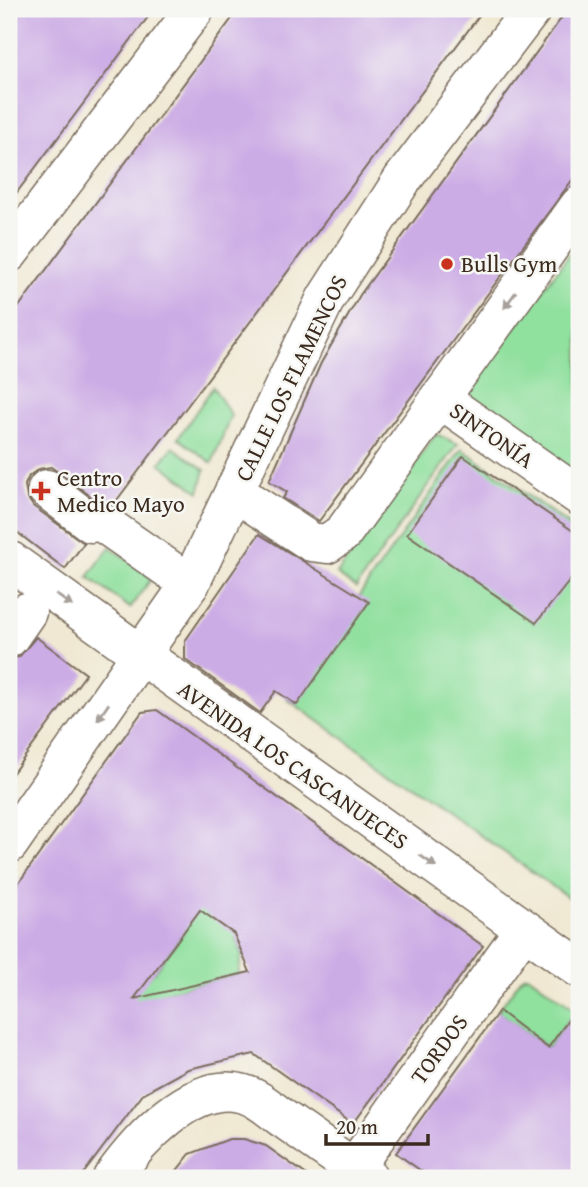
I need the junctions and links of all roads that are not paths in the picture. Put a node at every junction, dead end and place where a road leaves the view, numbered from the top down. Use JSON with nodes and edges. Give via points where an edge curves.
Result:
{"nodes":[{"id":1,"x":195,"y":9,"type":"edge"},
{"id":2,"x":532,"y":9,"type":"edge"},
{"id":3,"x":579,"y":206,"type":"edge"},
{"id":4,"x":9,"y":253,"type":"edge"},
{"id":5,"x":439,"y":398,"type":"junction"},
{"id":6,"x":47,"y":489,"type":"dead end"},
{"id":7,"x":235,"y":492,"type":"junction"},
{"id":8,"x":579,"y":496,"type":"edge"},
{"id":9,"x":9,"y":560,"type":"edge"},
{"id":10,"x":190,"y":584,"type":"junction"},
{"id":11,"x":142,"y":657,"type":"junction"},
{"id":12,"x":9,"y":844,"type":"edge"},
{"id":13,"x":524,"y":929,"type":"junction"},
{"id":14,"x":579,"y":968,"type":"edge"},
{"id":15,"x":361,"y":1173,"type":"edge"},
{"id":16,"x":112,"y":1178,"type":"edge"}],
"edges":[{"from":1,"to":4,"type":"street"},
{"from":2,"to":7,"type":"street","name":"CALLE LOS FLAMENCOS","via":[[402,180],[326,298]]},
{"from":3,"to":5,"type":"street","one_way":true},
{"from":5,"to":7,"type":"street","via":[[343,533],[327,544],[311,542]]},
{"from":5,"to":8,"type":"street","name":"SINTONÍA"},
{"from":6,"to":10,"type":"street","via":[[91,523],[100,521]]},
{"from":7,"to":10,"type":"street","name":"CALLE LOS FLAMENCOS"},
{"from":9,"to":11,"type":"street","name":"AVENIDA LOS CASCANUECES","one_way":true},
{"from":10,"to":11,"type":"street","name":"CALLE LOS FLAMENCOS"},
{"from":11,"to":12,"type":"street","name":"CALLE LOS FLAMENCOS","one_way":true},
{"from":11,"to":13,"type":"street","name":"AVENIDA LOS CASCANUECES","one_way":true},
{"from":13,"to":14,"type":"street","name":"AVENIDA LOS CASCANUECES"},
{"from":13,"to":15,"type":"street","name":"TORDOS"},
{"from":15,"to":16,"type":"street","via":[[242,1093],[221,1093],[183,1105],[135,1146]]}]}
